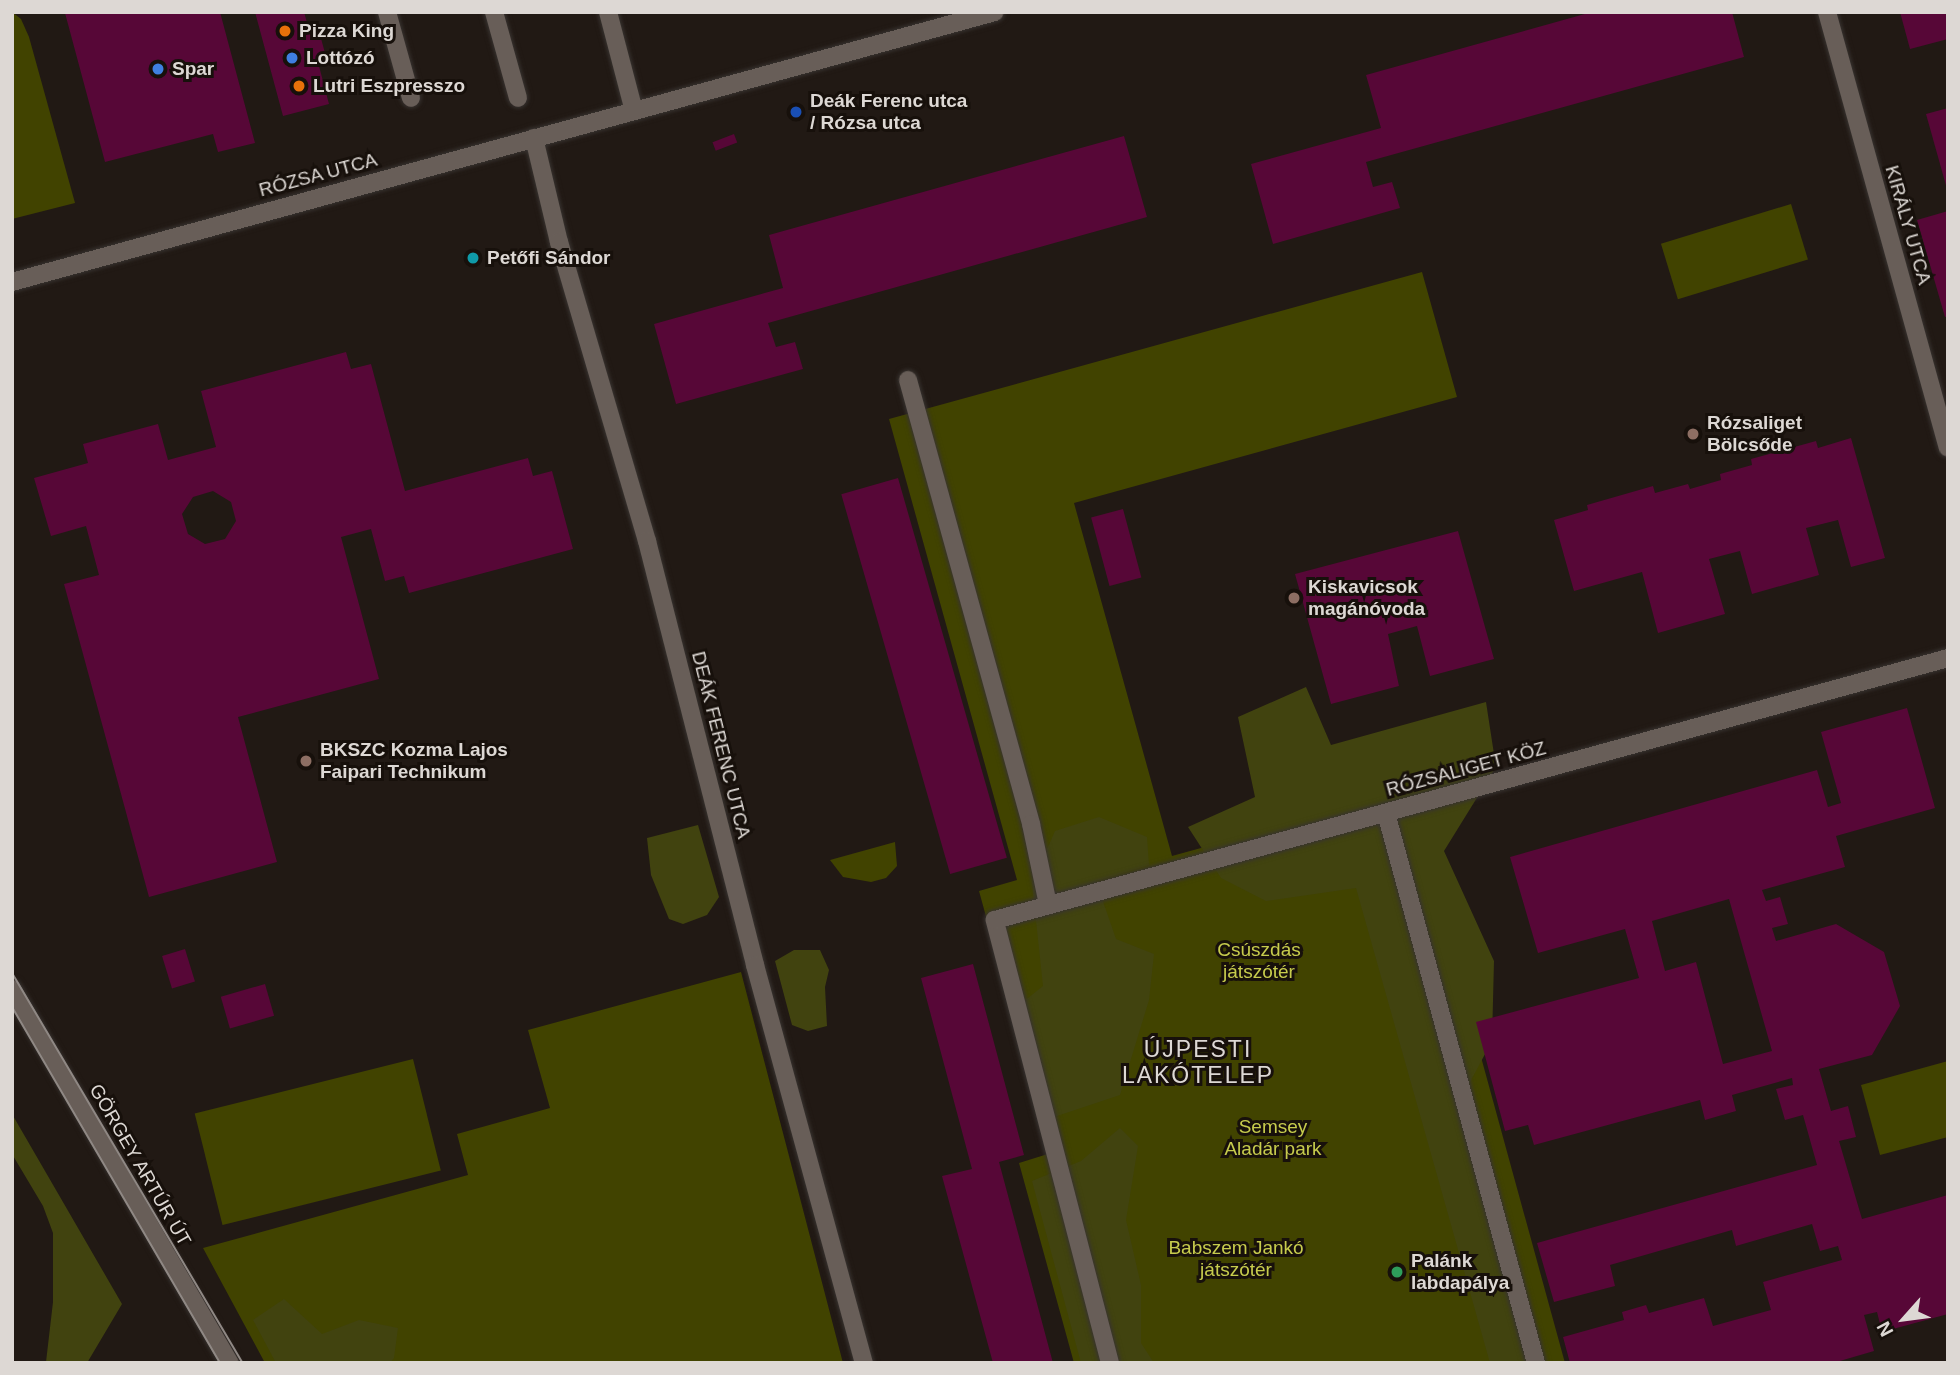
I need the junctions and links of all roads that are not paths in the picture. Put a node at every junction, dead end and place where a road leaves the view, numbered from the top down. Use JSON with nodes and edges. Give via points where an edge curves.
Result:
{"nodes":[{"id":1,"x":387,"y":12,"type":"edge"},
{"id":2,"x":494,"y":12,"type":"edge"},
{"id":3,"x":607,"y":12,"type":"edge"},
{"id":4,"x":995,"y":12,"type":"edge"},
{"id":5,"x":1827,"y":12,"type":"edge"},
{"id":6,"x":411,"y":98,"type":"dead end"},
{"id":7,"x":518,"y":98,"type":"dead end"},
{"id":8,"x":634,"y":111,"type":"junction"},
{"id":9,"x":534,"y":138,"type":"junction"},
{"id":10,"x":12,"y":282,"type":"edge"},
{"id":11,"x":908,"y":380,"type":"dead end"},
{"id":12,"x":1948,"y":448,"type":"edge"},
{"id":13,"x":1948,"y":658,"type":"edge"},
{"id":14,"x":1386,"y":813,"type":"junction"},
{"id":15,"x":1048,"y":905,"type":"junction"},
{"id":16,"x":12,"y":989,"type":"edge"},
{"id":17,"x":230,"y":1363,"type":"edge"},
{"id":18,"x":864,"y":1363,"type":"edge"},
{"id":19,"x":1110,"y":1363,"type":"edge"},
{"id":20,"x":1536,"y":1363,"type":"edge"}],
"edges":[{"from":1,"to":6,"type":"street"},
{"from":2,"to":7,"type":"street"},
{"from":3,"to":8,"type":"street"},
{"from":4,"to":8,"type":"street","name":"RÓZSA UTCA"},
{"from":5,"to":12,"type":"street","name":"KIRÁLY UTCA"},
{"from":8,"to":9,"type":"street","name":"RÓZSA UTCA"},
{"from":9,"to":10,"type":"street","name":"RÓZSA UTCA"},
{"from":9,"to":18,"type":"street","name":"DEÁK FERENC UTCA","via":[[559,242],[647,541],[755,965]]},
{"from":11,"to":15,"type":"street","via":[[1031,824]]},
{"from":13,"to":14,"type":"street","name":"RÓZSALIGET KÖZ"},
{"from":14,"to":15,"type":"street","name":"RÓZSALIGET KÖZ"},
{"from":14,"to":20,"type":"street"},
{"from":15,"to":19,"type":"street","name":"RÓZSALIGET KÖZ","via":[[995,920]]},
{"from":16,"to":17,"type":"street","name":"GÖRGEY ARTÚR ÚT"}]}
